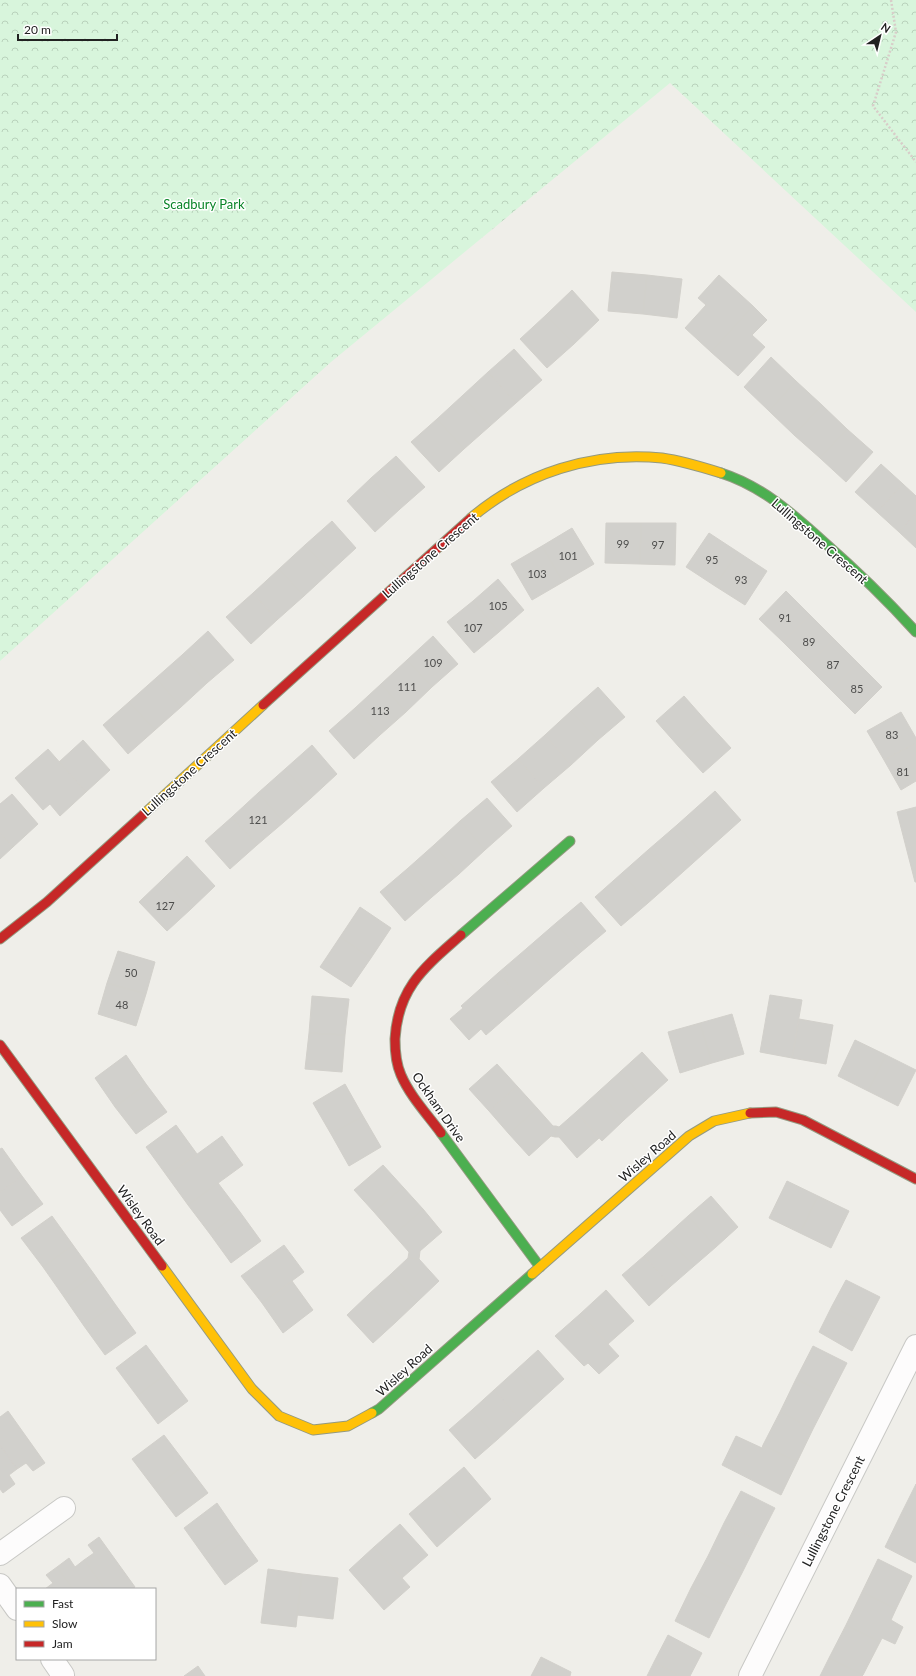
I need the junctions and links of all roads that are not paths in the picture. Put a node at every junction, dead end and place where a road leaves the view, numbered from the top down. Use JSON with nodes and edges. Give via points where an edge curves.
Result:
{"nodes":[{"id":1,"x":916,"y":632,"type":"edge"},
{"id":2,"x":570,"y":841,"type":"dead end"},
{"id":3,"x":0,"y":939,"type":"edge"},
{"id":4,"x":0,"y":1045,"type":"edge"},
{"id":5,"x":916,"y":1179,"type":"edge"},
{"id":6,"x":540,"y":1267,"type":"junction"},
{"id":7,"x":916,"y":1346,"type":"edge"},
{"id":8,"x":64,"y":1508,"type":"dead end"},
{"id":9,"x":0,"y":1554,"type":"edge"},
{"id":10,"x":0,"y":1585,"type":"edge"},
{"id":11,"x":16,"y":1608,"type":"edge"},
{"id":12,"x":53,"y":1660,"type":"edge"},
{"id":13,"x":61,"y":1676,"type":"edge"},
{"id":14,"x":750,"y":1676,"type":"edge"}],
"edges":[{"from":1,"to":3,"type":"street","name":"Lullingstone Crescent","via":[[863,576],[789,510],[758,490],[725,474],[681,460],[613,456],[576,463],[538,476],[504,493],[476,514],[47,902]]},
{"from":2,"to":6,"type":"street","name":"Ockham Drive","via":[[434,958],[417,976],[405,995],[398,1019],[395,1044],[399,1071],[414,1098]]},
{"from":4,"to":6,"type":"street","name":"Wisley Road","via":[[252,1389],[279,1416],[313,1430],[348,1426],[379,1409]]},
{"from":5,"to":6,"type":"street","name":"Wisley Road","via":[[803,1120],[776,1112],[744,1113],[714,1121],[689,1136]]},
{"from":7,"to":14,"type":"street","name":"Lullingstone Crescent"},
{"from":8,"to":9,"type":"street"},
{"from":10,"to":11,"type":"street"},
{"from":12,"to":13,"type":"street","via":[[63,1675]]}]}
